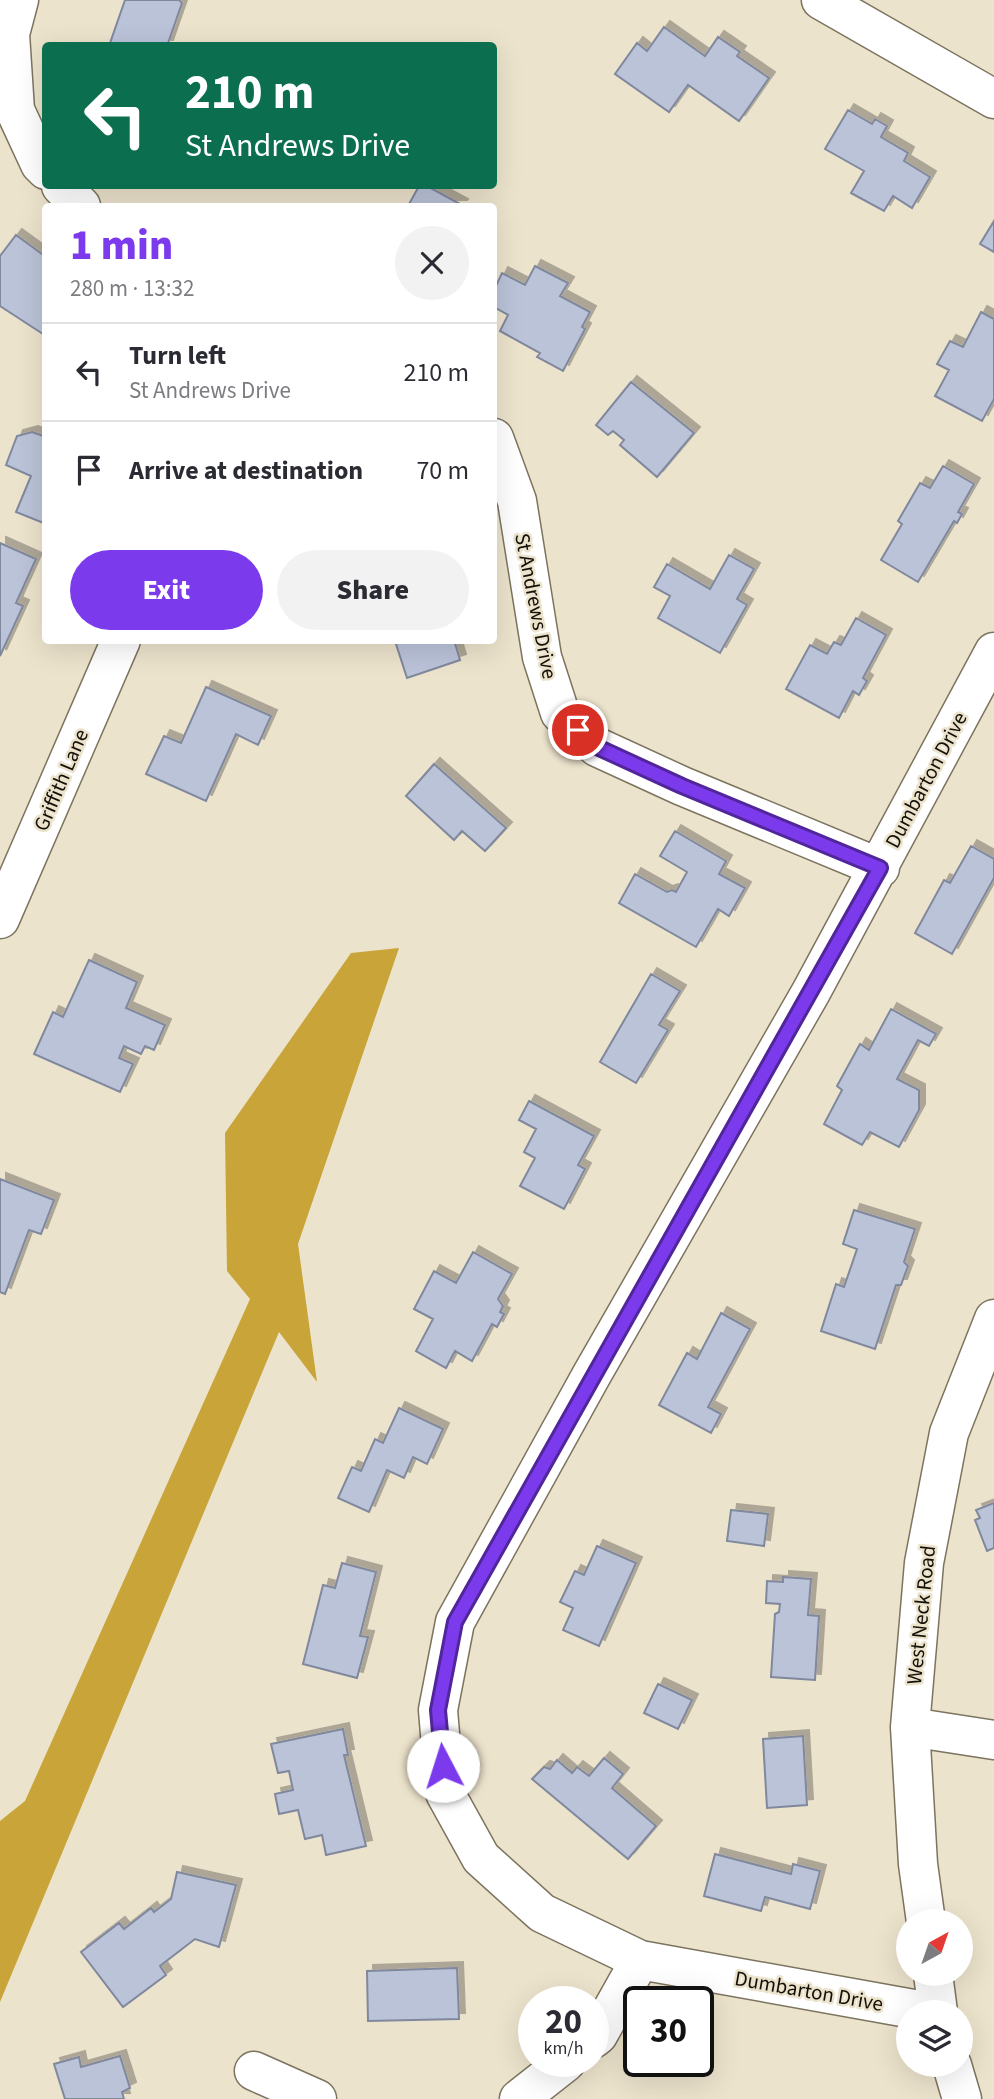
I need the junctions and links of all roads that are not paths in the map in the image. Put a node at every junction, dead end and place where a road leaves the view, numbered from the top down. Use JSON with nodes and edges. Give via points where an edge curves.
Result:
{"nodes":[{"id":1,"x":19,"y":0,"type":"edge"},
{"id":2,"x":821,"y":0,"type":"edge"},
{"id":3,"x":994,"y":99,"type":"edge"},
{"id":4,"x":42,"y":166,"type":"edge"},
{"id":5,"x":64,"y":189,"type":"edge"},
{"id":6,"x":77,"y":203,"type":"edge"},
{"id":7,"x":497,"y":446,"type":"edge"},
{"id":8,"x":119,"y":644,"type":"edge"},
{"id":9,"x":994,"y":652,"type":"edge"},
{"id":10,"x":880,"y":868,"type":"junction"},
{"id":11,"x":0,"y":919,"type":"edge"},
{"id":12,"x":994,"y":1319,"type":"edge"},
{"id":13,"x":910,"y":1727,"type":"junction"},
{"id":14,"x":994,"y":1740,"type":"edge"},
{"id":15,"x":924,"y":1909,"type":"edge"},
{"id":16,"x":640,"y":1960,"type":"junction"},
{"id":17,"x":896,"y":2006,"type":"edge"},
{"id":18,"x":609,"y":2015,"type":"edge"},
{"id":19,"x":254,"y":2071,"type":"dead end"},
{"id":20,"x":547,"y":2077,"type":"edge"},
{"id":21,"x":955,"y":2077,"type":"edge"},
{"id":22,"x":317,"y":2099,"type":"edge"},
{"id":23,"x":519,"y":2099,"type":"edge"},
{"id":24,"x":961,"y":2099,"type":"edge"}],
"edges":[{"from":1,"to":4,"type":"street","via":[[10,34],[15,110]]},
{"from":2,"to":3,"type":"street"},
{"from":5,"to":6,"type":"street"},
{"from":7,"to":10,"type":"street","name":"St Andrews Drive","via":[[517,501],[541,657],[560,713],[597,747]]},
{"from":8,"to":11,"type":"street","name":"Griffith Lane"},
{"from":9,"to":10,"type":"street","name":"Dumbarton Drive"},
{"from":10,"to":16,"type":"street","name":"Dumbarton Drive","via":[[455,1622],[438,1710],[445,1793],[481,1858],[542,1913]]},
{"from":12,"to":13,"type":"street","name":"West Neck Road","via":[[949,1433],[924,1563]]},
{"from":13,"to":14,"type":"street"},
{"from":13,"to":15,"type":"street","name":"West Neck Road"},
{"from":16,"to":17,"type":"street","name":"Dumbarton Drive"},
{"from":16,"to":18,"type":"street"},
{"from":19,"to":22,"type":"street"},
{"from":20,"to":23,"type":"street"},
{"from":21,"to":24,"type":"street"}]}
